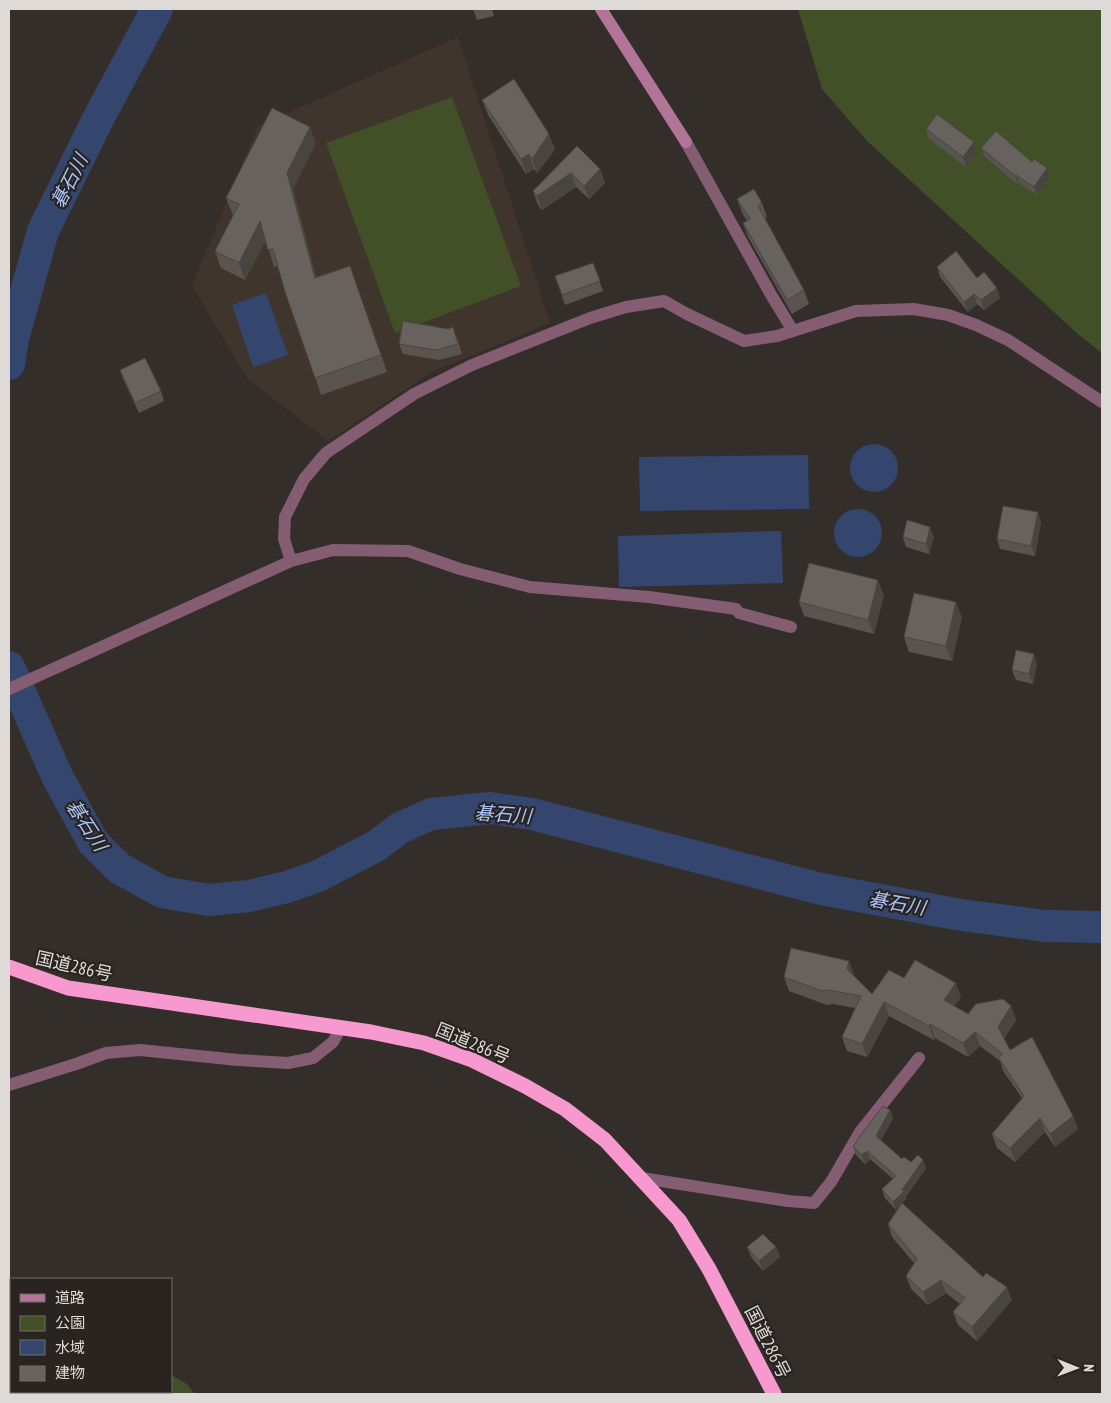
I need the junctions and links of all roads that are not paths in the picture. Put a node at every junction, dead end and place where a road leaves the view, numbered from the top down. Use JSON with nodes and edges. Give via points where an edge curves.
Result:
{"nodes":[{"id":1,"x":601,"y":9,"type":"edge"},
{"id":2,"x":793,"y":331,"type":"junction"},
{"id":3,"x":1102,"y":402,"type":"edge"},
{"id":4,"x":291,"y":561,"type":"junction"},
{"id":5,"x":791,"y":627,"type":"dead end"},
{"id":6,"x":9,"y":689,"type":"edge"},
{"id":7,"x":9,"y":967,"type":"edge"},
{"id":8,"x":341,"y":1027,"type":"junction"},
{"id":9,"x":919,"y":1058,"type":"dead end"},
{"id":10,"x":9,"y":1085,"type":"edge"},
{"id":11,"x":642,"y":1178,"type":"junction"},
{"id":12,"x":774,"y":1394,"type":"edge"}],
"edges":[{"from":1,"to":2,"type":"street","via":[[686,142]]},
{"from":2,"to":3,"type":"street","via":[[856,311],[914,309],[948,315],[1008,340]]},
{"from":2,"to":4,"type":"street","via":[[744,341],[664,301],[626,307],[590,318],[472,365],[414,394],[326,453],[304,479],[285,517],[284,539]]},
{"from":4,"to":5,"type":"street","via":[[332,550],[408,551],[460,569],[530,587],[736,609],[739,613]]},
{"from":4,"to":6,"type":"street"},
{"from":7,"to":8,"type":"highway","name":"国道286号","via":[[68,988]]},
{"from":8,"to":10,"type":"street","via":[[333,1042],[313,1058],[288,1063],[140,1050],[106,1053]]},
{"from":8,"to":11,"type":"highway","name":"国道286号","via":[[424,1043],[472,1060],[525,1086],[564,1109],[605,1140]]},
{"from":9,"to":11,"type":"street","via":[[860,1132],[831,1182],[814,1203],[788,1202]]},
{"from":11,"to":12,"type":"highway","name":"国道286号","via":[[679,1220],[709,1269]]}]}
